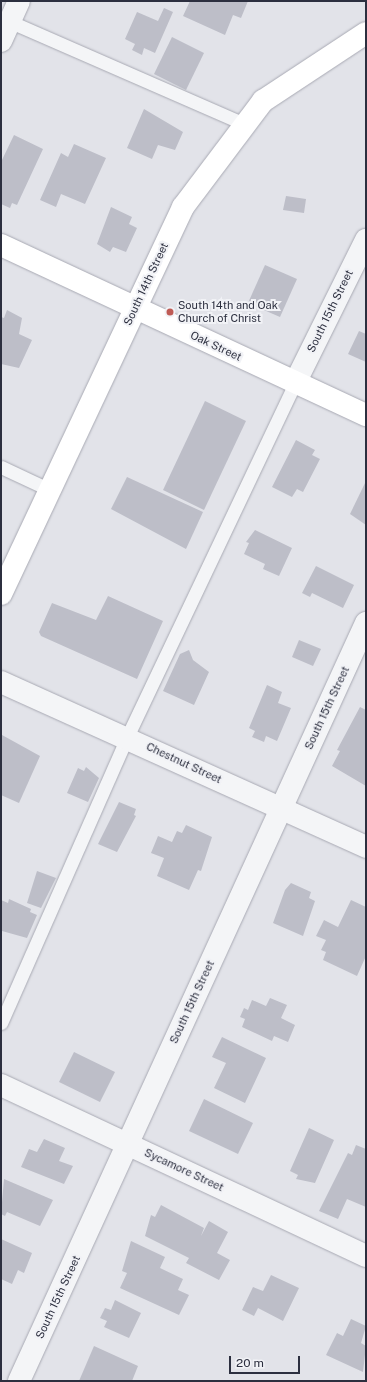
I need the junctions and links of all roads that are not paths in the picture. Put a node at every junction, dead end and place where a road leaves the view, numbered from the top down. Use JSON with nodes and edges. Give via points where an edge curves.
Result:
{"nodes":[{"id":1,"x":19,"y":1,"type":"edge"},
{"id":2,"x":6,"y":19,"type":"edge"},
{"id":3,"x":366,"y":33,"type":"edge"},
{"id":4,"x":1,"y":41,"type":"edge"},
{"id":5,"x":244,"y":124,"type":"junction"},
{"id":6,"x":366,"y":240,"type":"edge"},
{"id":7,"x":1,"y":245,"type":"edge"},
{"id":8,"x":134,"y":308,"type":"junction"},
{"id":9,"x":295,"y":383,"type":"junction"},
{"id":10,"x":366,"y":415,"type":"edge"},
{"id":11,"x":1,"y":467,"type":"edge"},
{"id":12,"x":50,"y":490,"type":"junction"},
{"id":13,"x":1,"y":594,"type":"edge"},
{"id":14,"x":364,"y":631,"type":"edge"},
{"id":15,"x":1,"y":682,"type":"edge"},
{"id":16,"x":127,"y":737,"type":"junction"},
{"id":17,"x":282,"y":808,"type":"junction"},
{"id":18,"x":366,"y":847,"type":"edge"},
{"id":19,"x":1,"y":1023,"type":"edge"},
{"id":20,"x":1,"y":1085,"type":"edge"},
{"id":21,"x":128,"y":1144,"type":"junction"},
{"id":22,"x":366,"y":1256,"type":"edge"},
{"id":23,"x":19,"y":1381,"type":"edge"}],
"edges":[{"from":1,"to":2,"type":"street"},
{"from":2,"to":4,"type":"street"},
{"from":2,"to":5,"type":"lane"},
{"from":3,"to":5,"type":"main road","name":"South 14th Street","via":[[263,102]]},
{"from":5,"to":8,"type":"main road","name":"South 14th Street","via":[[183,207]]},
{"from":6,"to":9,"type":"street","name":"South 15th Street"},
{"from":7,"to":8,"type":"main road","name":"Oak Street"},
{"from":8,"to":9,"type":"main road","name":"Oak Street"},
{"from":8,"to":12,"type":"main road","name":"South 14th Street"},
{"from":9,"to":10,"type":"main road","name":"Oak Street"},
{"from":9,"to":16,"type":"lane"},
{"from":11,"to":12,"type":"lane"},
{"from":12,"to":13,"type":"main road","name":"South 14th Street"},
{"from":14,"to":17,"type":"street","name":"South 15th Street"},
{"from":15,"to":16,"type":"street","name":"Chestnut Street"},
{"from":16,"to":17,"type":"street","name":"Chestnut Street"},
{"from":16,"to":19,"type":"lane"},
{"from":17,"to":18,"type":"street","name":"Chestnut Street"},
{"from":17,"to":21,"type":"street","name":"South 15th Street"},
{"from":20,"to":21,"type":"street","name":"Sycamore Street"},
{"from":21,"to":22,"type":"street","name":"Sycamore Street"},
{"from":21,"to":23,"type":"street","name":"South 15th Street"}]}
